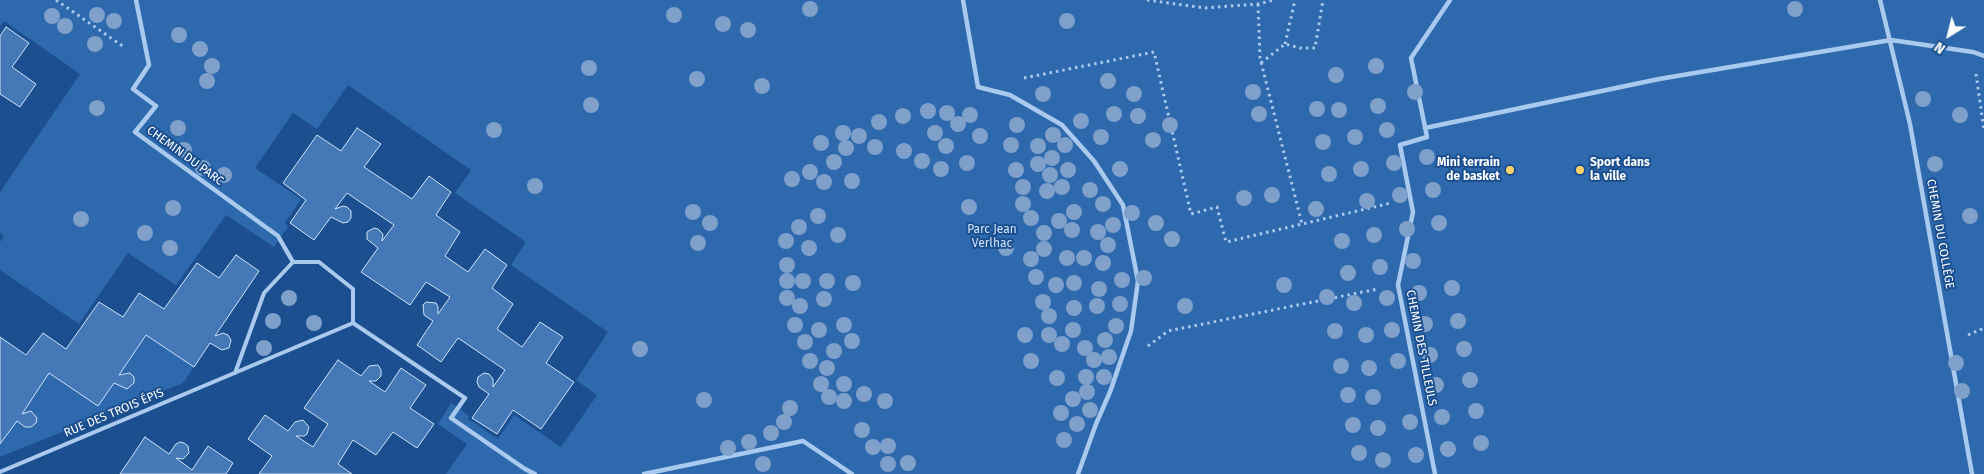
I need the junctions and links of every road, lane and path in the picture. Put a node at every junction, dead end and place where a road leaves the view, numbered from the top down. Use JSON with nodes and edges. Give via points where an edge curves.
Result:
{"nodes":[{"id":1,"x":56,"y":0,"type":"edge"},
{"id":2,"x":136,"y":0,"type":"edge"},
{"id":3,"x":963,"y":0,"type":"edge"},
{"id":4,"x":1146,"y":0,"type":"edge"},
{"id":5,"x":1274,"y":0,"type":"edge"},
{"id":6,"x":1295,"y":0,"type":"edge"},
{"id":7,"x":1323,"y":0,"type":"edge"},
{"id":8,"x":1450,"y":0,"type":"edge"},
{"id":9,"x":1880,"y":0,"type":"edge"},
{"id":10,"x":1258,"y":4,"type":"junction"},
{"id":11,"x":1891,"y":40,"type":"junction"},
{"id":12,"x":1285,"y":44,"type":"junction"},
{"id":13,"x":1973,"y":52,"type":"junction"},
{"id":14,"x":1984,"y":56,"type":"edge"},
{"id":15,"x":1261,"y":63,"type":"junction"},
{"id":16,"x":149,"y":65,"type":"junction"},
{"id":17,"x":1015,"y":79,"type":"dead end"},
{"id":18,"x":1425,"y":128,"type":"junction"},
{"id":19,"x":1984,"y":130,"type":"edge"},
{"id":20,"x":1411,"y":198,"type":"junction"},
{"id":21,"x":1302,"y":224,"type":"junction"},
{"id":22,"x":293,"y":262,"type":"junction"},
{"id":23,"x":1398,"y":285,"type":"junction"},
{"id":24,"x":353,"y":323,"type":"junction"},
{"id":25,"x":1118,"y":368,"type":"junction"},
{"id":26,"x":235,"y":373,"type":"junction"},
{"id":27,"x":464,"y":398,"type":"joint"},
{"id":28,"x":0,"y":472,"type":"edge"},
{"id":29,"x":535,"y":474,"type":"edge"},
{"id":30,"x":644,"y":474,"type":"edge"},
{"id":31,"x":852,"y":474,"type":"edge"},
{"id":32,"x":1078,"y":474,"type":"edge"},
{"id":33,"x":1435,"y":474,"type":"edge"},
{"id":34,"x":1972,"y":474,"type":"edge"}],
"edges":[{"from":1,"to":16,"type":"path"},
{"from":2,"to":16,"type":"street"},
{"from":3,"to":25,"type":"street","via":[[978,87],[1010,95],[1062,125],[1094,161],[1123,205],[1138,281],[1131,330]]},
{"from":4,"to":10,"type":"path","via":[[1205,8]]},
{"from":5,"to":10,"type":"path"},
{"from":6,"to":12,"type":"path"},
{"from":7,"to":12,"type":"path","via":[[1315,48]]},
{"from":8,"to":18,"type":"street","via":[[1411,58]]},
{"from":9,"to":11,"type":"street","name":"CHEMIN DU COLLÈGE"},
{"from":10,"to":15,"type":"path"},
{"from":11,"to":13,"type":"street"},
{"from":11,"to":18,"type":"street","via":[[1659,79]]},
{"from":11,"to":34,"type":"street","name":"CHEMIN DU COLLÈGE","via":[[1910,124]]},
{"from":12,"to":15,"type":"path"},
{"from":13,"to":14,"type":"street"},
{"from":13,"to":19,"type":"path"},
{"from":15,"to":21,"type":"path"},
{"from":16,"to":22,"type":"street","name":"CHEMIN DU PARC","via":[[133,89],[156,106],[135,132],[278,236]]},
{"from":17,"to":21,"type":"path","via":[[1154,52],[1191,214],[1217,207],[1226,242]]},
{"from":18,"to":20,"type":"street","name":"CHEMIN DES TILLEULS","via":[[1427,137],[1400,145]]},
{"from":20,"to":21,"type":"path"},
{"from":20,"to":23,"type":"street","name":"CHEMIN DES TILLEULS","via":[[1414,212]]},
{"from":22,"to":24,"type":"lane","via":[[319,262],[353,289]]},
{"from":22,"to":26,"type":"lane","via":[[264,293]]},
{"from":23,"to":25,"type":"path","via":[[1168,331]]},
{"from":23,"to":33,"type":"street","name":"CHEMIN DES TILLEULS"},
{"from":24,"to":26,"type":"lane","name":"RUE DES TROIS ÉPIS"},
{"from":24,"to":27,"type":"lane"},
{"from":25,"to":32,"type":"street"},
{"from":26,"to":28,"type":"lane","name":"RUE DES TROIS ÉPIS"},
{"from":27,"to":29,"type":"street","via":[[451,418]]},
{"from":30,"to":31,"type":"street","via":[[803,442]]}]}
